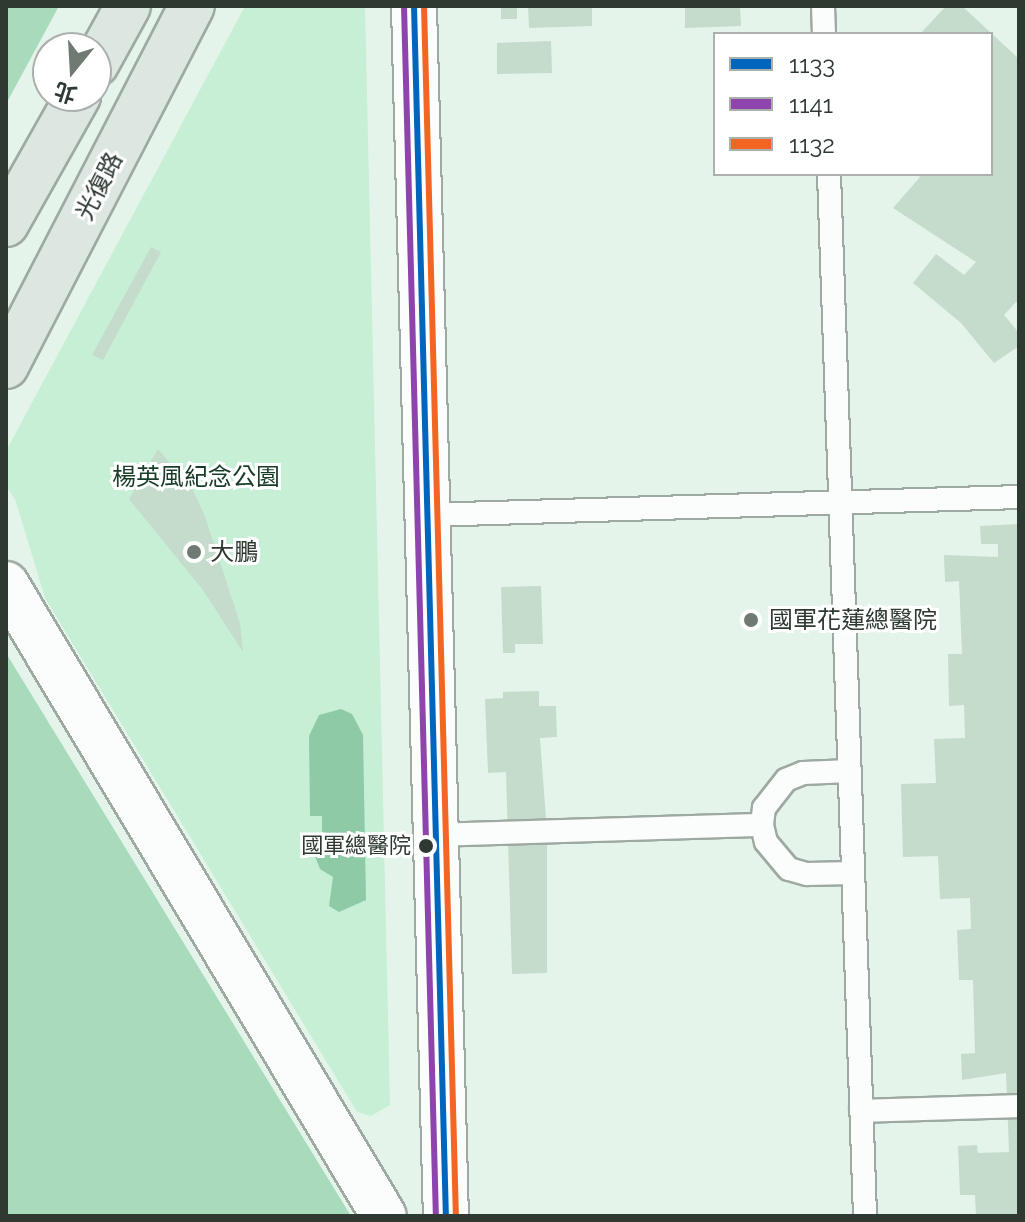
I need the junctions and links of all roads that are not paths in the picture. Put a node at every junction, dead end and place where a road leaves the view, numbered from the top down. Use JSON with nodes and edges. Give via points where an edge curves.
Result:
{"nodes":[{"id":1,"x":128,"y":6,"type":"edge"},
{"id":2,"x":192,"y":6,"type":"edge"},
{"id":3,"x":414,"y":6,"type":"edge"},
{"id":4,"x":823,"y":6,"type":"edge"},
{"id":5,"x":824,"y":32,"type":"edge"},
{"id":6,"x":112,"y":35,"type":"edge"},
{"id":7,"x":69,"y":112,"type":"edge"},
{"id":8,"x":829,"y":176,"type":"edge"},
{"id":9,"x":6,"y":224,"type":"edge"},
{"id":10,"x":6,"y":366,"type":"edge"},
{"id":11,"x":1019,"y":497,"type":"edge"},
{"id":12,"x":840,"y":503,"type":"junction"},
{"id":13,"x":427,"y":515,"type":"junction"},
{"id":14,"x":6,"y":584,"type":"edge"},
{"id":15,"x":850,"y":771,"type":"junction"},
{"id":16,"x":762,"y":825,"type":"junction"},
{"id":17,"x":436,"y":835,"type":"junction"},
{"id":18,"x":853,"y":873,"type":"junction"},
{"id":19,"x":1019,"y":1106,"type":"edge"},
{"id":20,"x":861,"y":1111,"type":"junction"},
{"id":21,"x":384,"y":1216,"type":"edge"},
{"id":22,"x":446,"y":1216,"type":"edge"},
{"id":23,"x":865,"y":1216,"type":"edge"}],
"edges":[{"from":1,"to":6,"type":"main road"},
{"from":2,"to":10,"type":"main road","name":"光復路"},
{"from":3,"to":13,"type":"street"},
{"from":4,"to":5,"type":"lane"},
{"from":7,"to":9,"type":"main road"},
{"from":8,"to":12,"type":"lane"},
{"from":11,"to":12,"type":"lane"},
{"from":12,"to":13,"type":"lane"},
{"from":12,"to":15,"type":"lane"},
{"from":13,"to":17,"type":"street"},
{"from":14,"to":21,"type":"street"},
{"from":15,"to":16,"type":"lane","via":[[803,773],[786,780],[773,791]]},
{"from":15,"to":18,"type":"lane"},
{"from":16,"to":17,"type":"lane"},
{"from":16,"to":18,"type":"lane","via":[[766,842],[789,869]]},
{"from":17,"to":22,"type":"street"},
{"from":18,"to":20,"type":"lane"},
{"from":19,"to":20,"type":"lane"},
{"from":20,"to":23,"type":"lane"}]}
